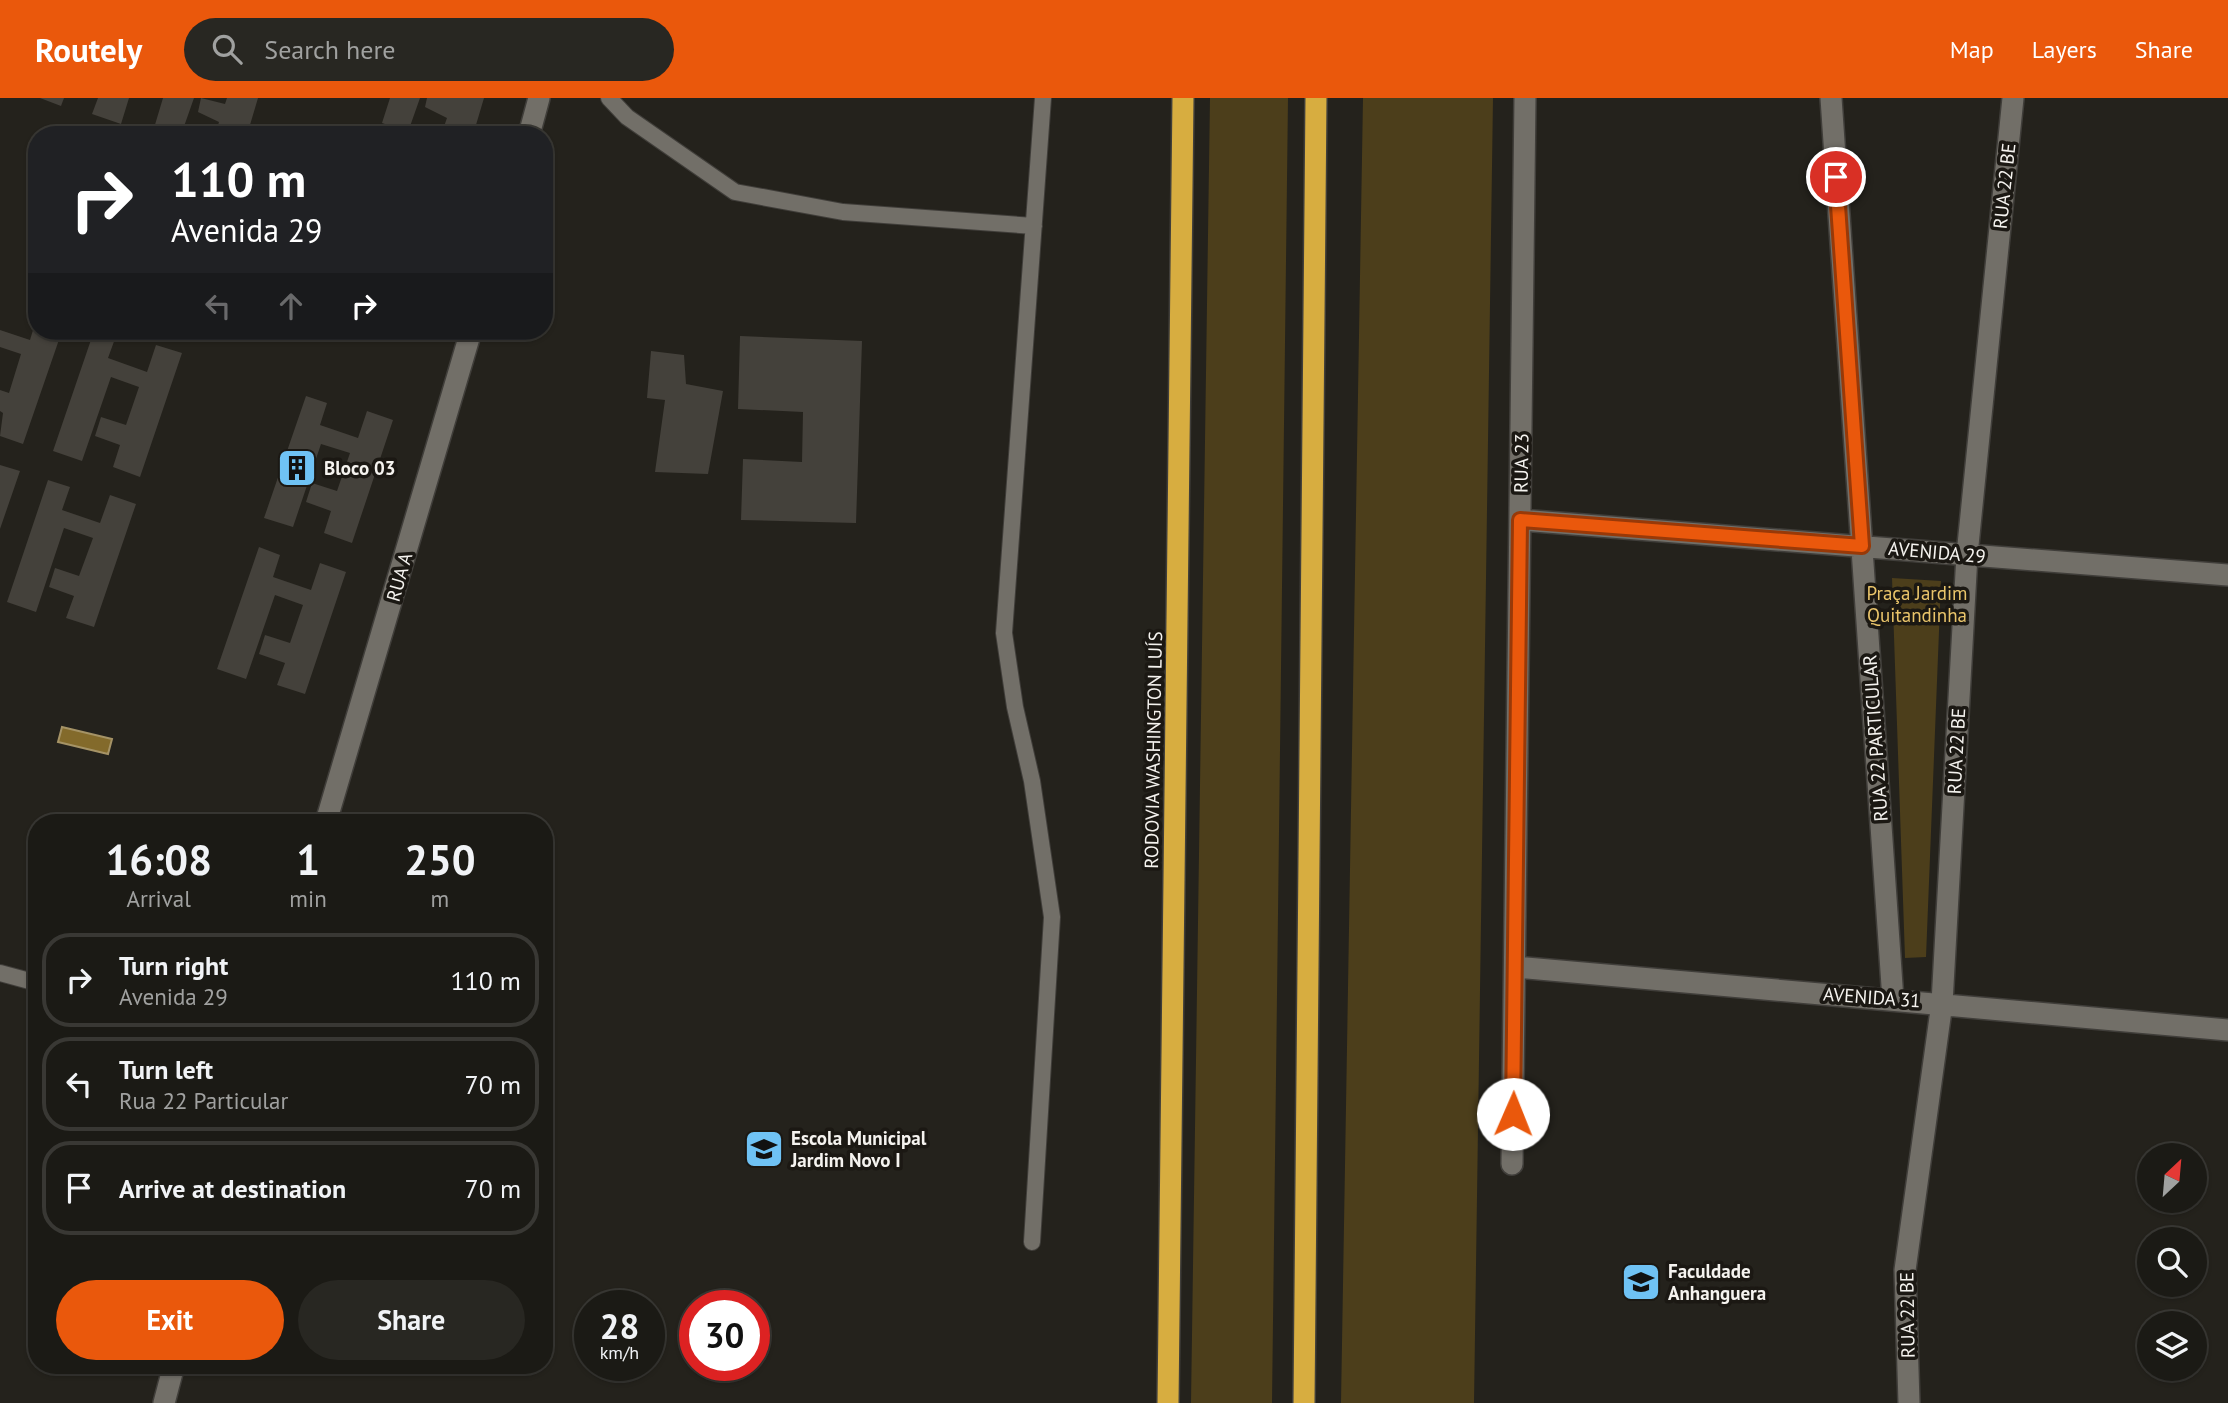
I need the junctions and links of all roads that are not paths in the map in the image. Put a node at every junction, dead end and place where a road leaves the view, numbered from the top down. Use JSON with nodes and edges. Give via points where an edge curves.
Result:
{"nodes":[{"id":1,"x":540,"y":98,"type":"edge"},
{"id":2,"x":609,"y":98,"type":"edge"},
{"id":3,"x":1043,"y":98,"type":"edge"},
{"id":4,"x":1182,"y":98,"type":"edge"},
{"id":5,"x":1316,"y":98,"type":"edge"},
{"id":6,"x":1525,"y":98,"type":"edge"},
{"id":7,"x":1831,"y":98,"type":"edge"},
{"id":8,"x":2013,"y":98,"type":"edge"},
{"id":9,"x":532,"y":126,"type":"edge"},
{"id":10,"x":1034,"y":226,"type":"junction"},
{"id":11,"x":468,"y":340,"type":"edge"},
{"id":12,"x":1520,"y":520,"type":"junction"},
{"id":13,"x":1862,"y":546,"type":"junction"},
{"id":14,"x":1967,"y":555,"type":"junction"},
{"id":15,"x":2228,"y":575,"type":"edge"},
{"id":16,"x":328,"y":814,"type":"edge"},
{"id":17,"x":1516,"y":967,"type":"junction"},
{"id":18,"x":0,"y":973,"type":"edge"},
{"id":19,"x":28,"y":981,"type":"edge"},
{"id":20,"x":1893,"y":1000,"type":"junction"},
{"id":21,"x":1942,"y":1003,"type":"junction"},
{"id":22,"x":2228,"y":1030,"type":"edge"},
{"id":23,"x":1512,"y":1164,"type":"dead end"},
{"id":24,"x":1032,"y":1242,"type":"dead end"},
{"id":25,"x":171,"y":1374,"type":"edge"},
{"id":26,"x":163,"y":1403,"type":"edge"},
{"id":27,"x":1168,"y":1403,"type":"edge"},
{"id":28,"x":1304,"y":1403,"type":"edge"},
{"id":29,"x":1909,"y":1403,"type":"edge"}],
"edges":[{"from":1,"to":9,"type":"street"},
{"from":2,"to":10,"type":"lane","via":[[627,117],[735,192],[843,212]]},
{"from":3,"to":10,"type":"lane"},
{"from":4,"to":27,"type":"highway","name":"RODOVIA WASHINGTON LUÍS"},
{"from":5,"to":28,"type":"highway"},
{"from":6,"to":12,"type":"street","name":"RUA 23"},
{"from":7,"to":13,"type":"street","name":"RUA 22 PARTICULAR"},
{"from":8,"to":14,"type":"street","name":"RUA 22 BE"},
{"from":10,"to":24,"type":"lane","via":[[1004,633],[1052,917]]},
{"from":11,"to":16,"type":"street","name":"RUA A"},
{"from":12,"to":13,"type":"street","name":"AVENIDA 29"},
{"from":12,"to":17,"type":"street","name":"RUA 23"},
{"from":13,"to":14,"type":"street","name":"AVENIDA 29"},
{"from":13,"to":20,"type":"street","name":"RUA 22 PARTICULAR"},
{"from":14,"to":15,"type":"street","name":"AVENIDA 29"},
{"from":14,"to":21,"type":"street","name":"RUA 22 BE"},
{"from":17,"to":20,"type":"street","name":"AVENIDA 31"},
{"from":17,"to":23,"type":"street","name":"RUA 23"},
{"from":18,"to":19,"type":"lane"},
{"from":20,"to":21,"type":"street","name":"AVENIDA 31"},
{"from":21,"to":22,"type":"street","name":"AVENIDA 31"},
{"from":21,"to":29,"type":"street","name":"RUA 22 BE","via":[[1905,1270]]},
{"from":25,"to":26,"type":"street"}]}
